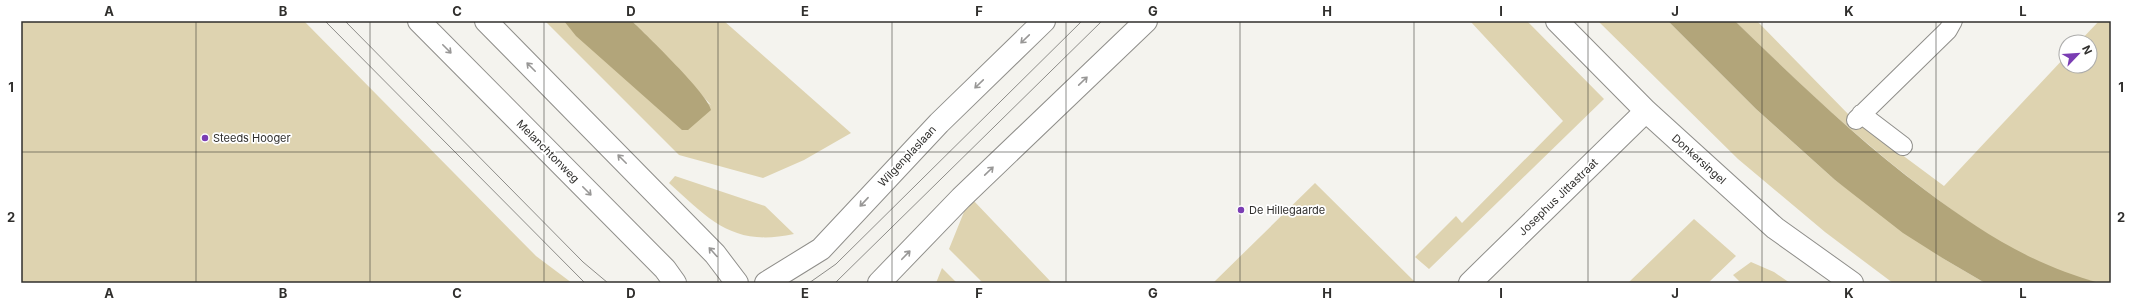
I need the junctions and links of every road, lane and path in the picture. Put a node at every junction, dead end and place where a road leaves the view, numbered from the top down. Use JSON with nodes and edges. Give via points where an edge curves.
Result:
{"nodes":[{"id":1,"x":419,"y":21,"type":"edge"},
{"id":2,"x":486,"y":21,"type":"edge"},
{"id":3,"x":1044,"y":21,"type":"edge"},
{"id":4,"x":1146,"y":21,"type":"edge"},
{"id":5,"x":1557,"y":21,"type":"edge"},
{"id":6,"x":1953,"y":21,"type":"edge"},
{"id":7,"x":1646,"y":111,"type":"junction"},
{"id":8,"x":1903,"y":146,"type":"dead end"},
{"id":9,"x":675,"y":283,"type":"edge"},
{"id":10,"x":737,"y":283,"type":"edge"},
{"id":11,"x":766,"y":283,"type":"edge"},
{"id":12,"x":879,"y":283,"type":"edge"},
{"id":13,"x":1470,"y":283,"type":"edge"},
{"id":14,"x":1852,"y":283,"type":"edge"}],
"edges":[{"from":1,"to":9,"type":"street","name":"Melanchtonweg","one_way":true,"via":[[665,269]]},
{"from":10,"to":2,"type":"street","one_way":true,"via":[[715,254]]},
{"from":3,"to":11,"type":"street","name":"Wilgenplaslaan","one_way":true,"via":[[938,123],[821,249]]},
{"from":12,"to":4,"type":"street","one_way":true,"via":[[961,198]]},
{"from":5,"to":7,"type":"street","name":"Donkersingel"},
{"from":6,"to":8,"type":"street","via":[[1948,30],[1859,117]]},
{"from":7,"to":13,"type":"street","name":"Josephus Jittastraat"},
{"from":7,"to":14,"type":"street","name":"Donkersingel","via":[[1775,228]]}]}
